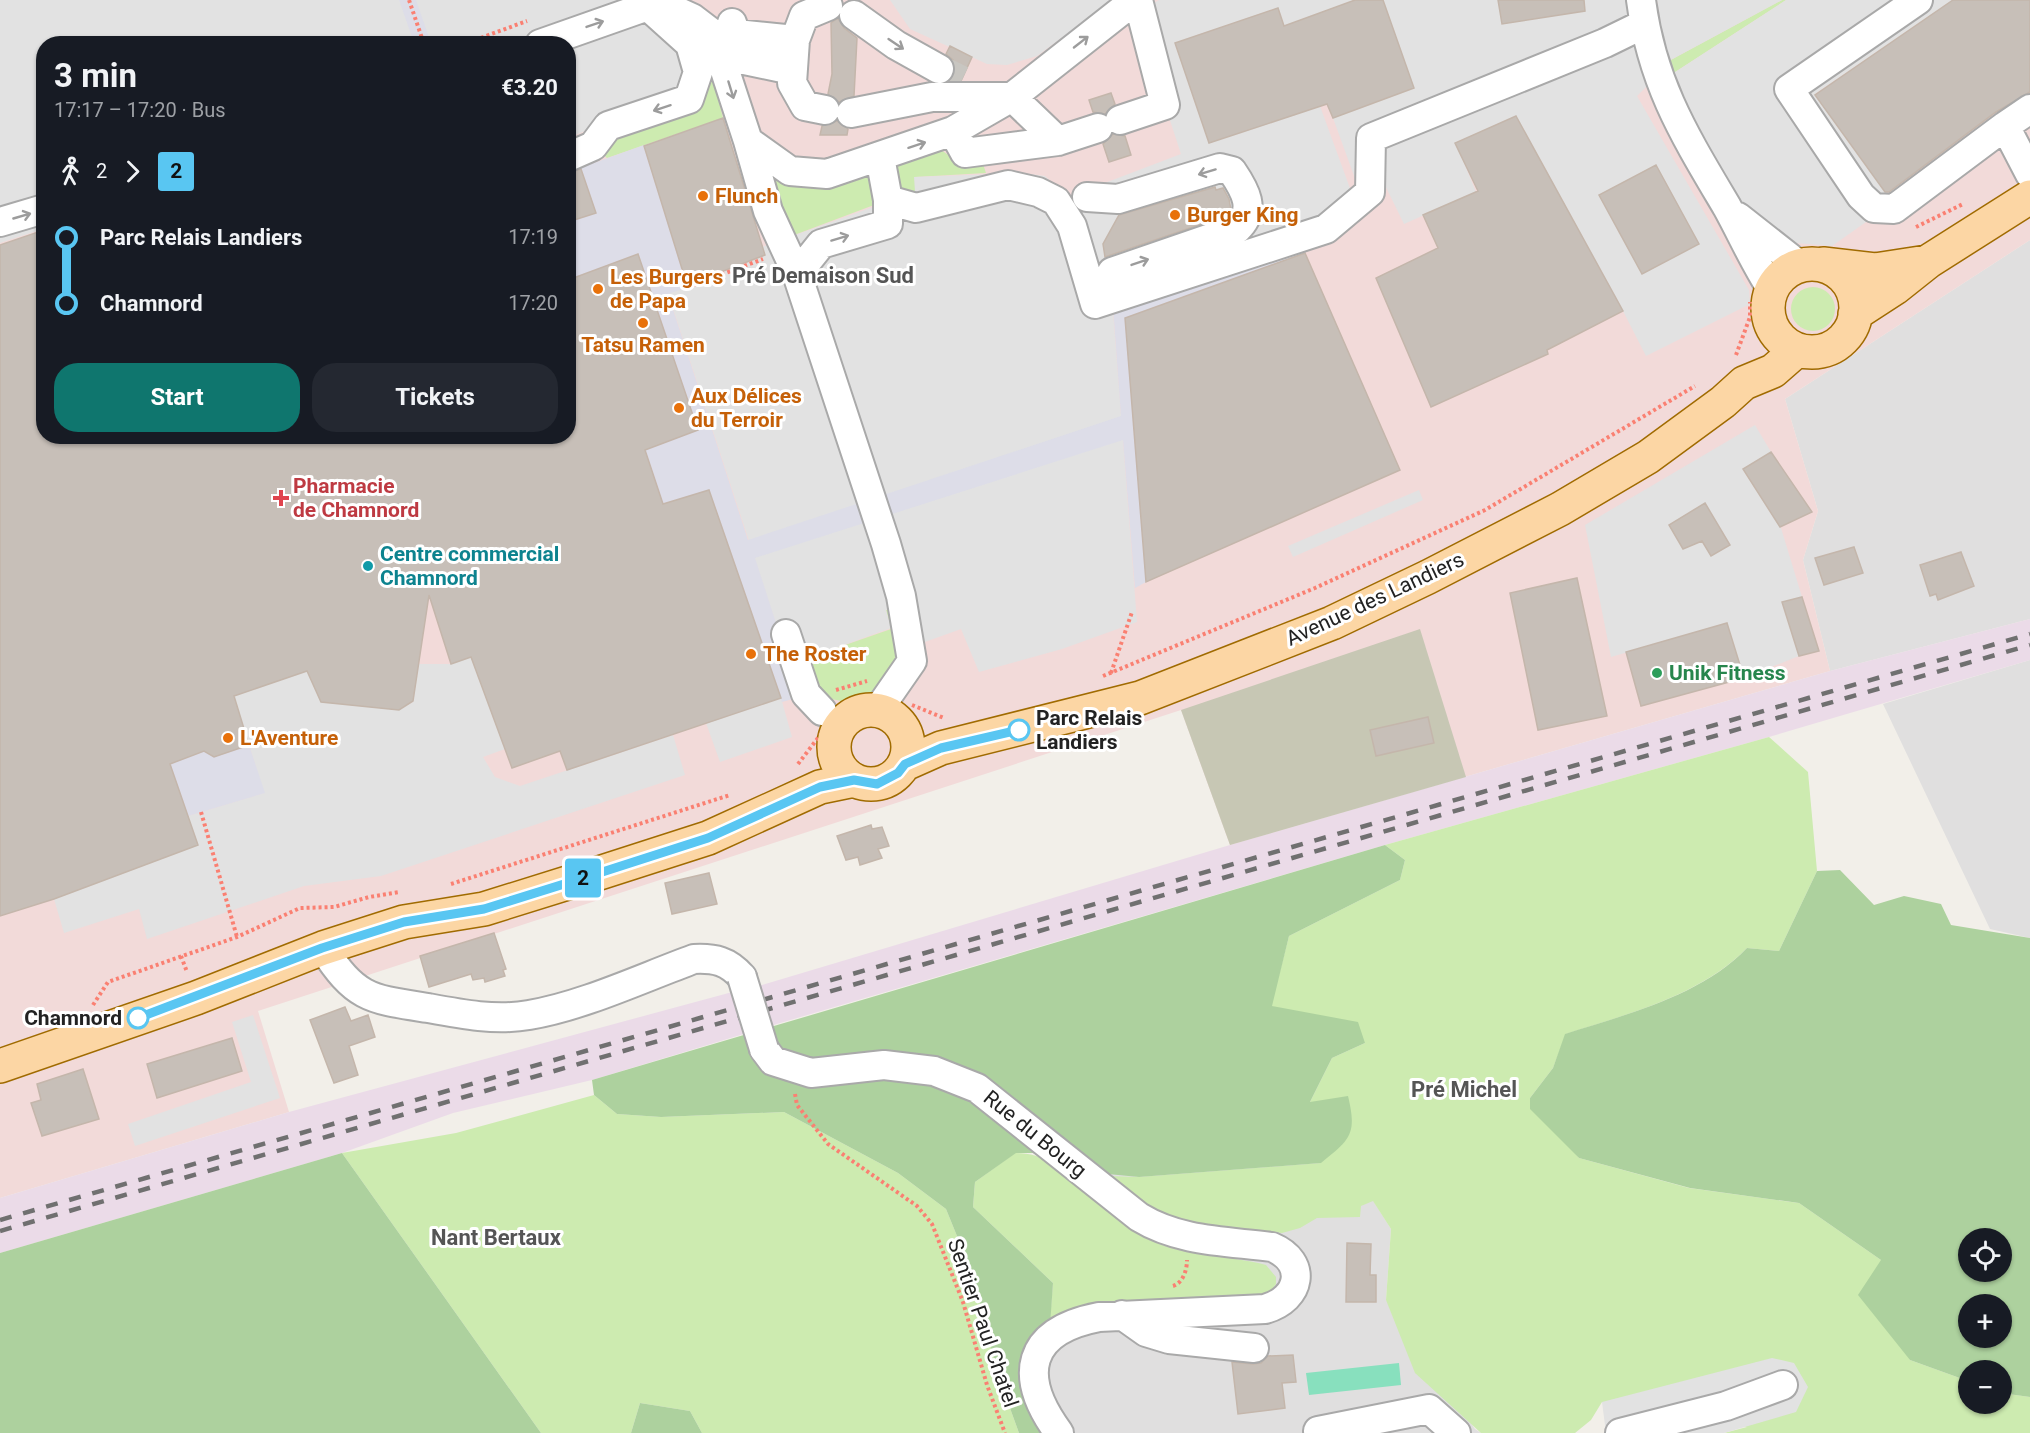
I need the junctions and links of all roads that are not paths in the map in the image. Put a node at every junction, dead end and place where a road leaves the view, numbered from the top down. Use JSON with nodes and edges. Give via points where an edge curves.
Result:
{"nodes":[{"id":1,"x":1136,"y":0,"type":"edge"},
{"id":2,"x":1918,"y":0,"type":"edge"},
{"id":3,"x":648,"y":6,"type":"junction"},
{"id":4,"x":828,"y":6,"type":"dead end"},
{"id":5,"x":1643,"y":12,"type":"edge"},
{"id":6,"x":854,"y":15,"type":"dead end"},
{"id":7,"x":729,"y":28,"type":"edge"},
{"id":8,"x":563,"y":36,"type":"edge"},
{"id":9,"x":795,"y":40,"type":"junction"},
{"id":10,"x":792,"y":70,"type":"junction"},
{"id":11,"x":959,"y":81,"type":"junction"},
{"id":12,"x":1012,"y":97,"type":"junction"},
{"id":13,"x":2030,"y":108,"type":"edge"},
{"id":14,"x":2005,"y":126,"type":"junction"},
{"id":15,"x":953,"y":131,"type":"junction"},
{"id":16,"x":748,"y":141,"type":"junction"},
{"id":17,"x":1058,"y":141,"type":"junction"},
{"id":18,"x":576,"y":153,"type":"edge"},
{"id":19,"x":880,"y":157,"type":"junction"},
{"id":20,"x":2030,"y":174,"type":"edge"},
{"id":21,"x":1087,"y":197,"type":"dead end"},
{"id":22,"x":2030,"y":197,"type":"edge"},
{"id":23,"x":888,"y":200,"type":"junction"},
{"id":24,"x":1727,"y":208,"type":"junction"},
{"id":25,"x":36,"y":211,"type":"edge"},
{"id":26,"x":0,"y":222,"type":"edge"},
{"id":27,"x":1929,"y":261,"type":"junction"},
{"id":28,"x":806,"y":264,"type":"junction"},
{"id":29,"x":1808,"y":264,"type":"junction"},
{"id":30,"x":1766,"y":290,"type":"junction"},
{"id":31,"x":1092,"y":293,"type":"junction"},
{"id":32,"x":1855,"y":314,"type":"junction"},
{"id":33,"x":1797,"y":350,"type":"junction"},
{"id":34,"x":1739,"y":371,"type":"junction"},
{"id":35,"x":786,"y":634,"type":"dead end"},
{"id":36,"x":882,"y":700,"type":"junction"},
{"id":37,"x":828,"y":718,"type":"junction"},
{"id":38,"x":963,"y":731,"type":"junction"},
{"id":39,"x":905,"y":764,"type":"junction"},
{"id":40,"x":854,"y":780,"type":"junction"},
{"id":41,"x":753,"y":802,"type":"junction"},
{"id":42,"x":322,"y":948,"type":"junction"},
{"id":43,"x":0,"y":1066,"type":"edge"},
{"id":44,"x":1122,"y":1315,"type":"junction"},
{"id":45,"x":1254,"y":1348,"type":"dead end"},
{"id":46,"x":1783,"y":1385,"type":"dead end"},
{"id":47,"x":1318,"y":1431,"type":"dead end"},
{"id":48,"x":1059,"y":1433,"type":"edge"},
{"id":49,"x":1456,"y":1433,"type":"edge"},
{"id":50,"x":1620,"y":1433,"type":"edge"}],
"edges":[{"from":12,"to":1,"type":"street","one_way":true},
{"from":1,"to":17,"type":"street","via":[[1165,105]]},
{"from":2,"to":14,"type":"street","via":[[1790,89],[1861,196],[1874,208],[1894,209]]},
{"from":3,"to":7,"type":"street","via":[[670,8],[713,34]]},
{"from":8,"to":3,"type":"street","one_way":true},
{"from":3,"to":18,"type":"street","one_way":true,"via":[[690,45],[698,72],[689,99],[608,126],[593,146]]},
{"from":4,"to":9,"type":"street","via":[[804,16]]},
{"from":5,"to":24,"type":"street","via":[[1654,67],[1670,105]]},
{"from":5,"to":31,"type":"street","via":[[1605,43],[1371,138],[1370,192],[1326,229],[1095,304]]},
{"from":6,"to":11,"type":"street","one_way":true,"via":[[896,45]]},
{"from":7,"to":9,"type":"street"},
{"from":7,"to":10,"type":"street"},
{"from":7,"to":16,"type":"street","one_way":true},
{"from":9,"to":10,"type":"street"},
{"from":10,"to":11,"type":"street","via":[[792,82],[805,106],[838,111],[932,97]]},
{"from":11,"to":12,"type":"street"},
{"from":12,"to":15,"type":"street"},
{"from":12,"to":17,"type":"street"},
{"from":13,"to":14,"type":"street"},
{"from":14,"to":20,"type":"street"},
{"from":15,"to":17,"type":"street","via":[[965,153]]},
{"from":19,"to":15,"type":"street","one_way":true},
{"from":16,"to":19,"type":"street","via":[[790,171],[827,174]]},
{"from":16,"to":28,"type":"street","via":[[756,176],[781,241]]},
{"from":19,"to":23,"type":"street"},
{"from":31,"to":21,"type":"street","one_way":true,"via":[[1107,282],[1112,272],[1237,229],[1245,222],[1249,208],[1244,187],[1232,171],[1220,168],[1118,199]]},
{"from":22,"to":27,"type":"main road"},
{"from":28,"to":23,"type":"street","one_way":true,"via":[[821,244],[888,224]]},
{"from":23,"to":31,"type":"street","via":[[916,208],[1008,185],[1038,192],[1056,201],[1072,226]]},
{"from":24,"to":29,"type":"street"},
{"from":24,"to":30,"type":"street"},
{"from":26,"to":25,"type":"street","one_way":true},
{"from":27,"to":29,"type":"main road","via":[[1875,270]]},
{"from":27,"to":32,"type":"main road"},
{"from":28,"to":36,"type":"street","via":[[901,596],[912,662]]},
{"from":29,"to":30,"type":"main road","via":[[1780,277]]},
{"from":29,"to":32,"type":"main road","via":[[1839,273],[1847,281],[1856,303]]},
{"from":30,"to":33,"type":"main road","via":[[1778,337]]},
{"from":30,"to":34,"type":"main road","name":"Avenue des Landiers","via":[[1758,353]]},
{"from":32,"to":33,"type":"main road","via":[[1844,338],[1833,346],[1809,353]]},
{"from":33,"to":34,"type":"main road","name":"Avenue des Landiers","via":[[1773,371]]},
{"from":34,"to":38,"type":"main road","name":"Avenue des Landiers","via":[[1723,402],[1648,457],[1560,509],[1332,623],[1140,698]]},
{"from":35,"to":37,"type":"street","via":[[806,694]]},
{"from":36,"to":37,"type":"main road","via":[[848,718],[838,730]]},
{"from":36,"to":38,"type":"main road"},
{"from":36,"to":39,"type":"main road","via":[[907,736]]},
{"from":37,"to":40,"type":"main road","via":[[837,763]]},
{"from":37,"to":41,"type":"main road","via":[[810,773]]},
{"from":38,"to":39,"type":"main road","name":"Avenue des Landiers","via":[[941,748]]},
{"from":39,"to":40,"type":"main road","name":"Avenue des Landiers","via":[[898,773],[877,784]]},
{"from":40,"to":41,"type":"main road"},
{"from":41,"to":42,"type":"main road","via":[[708,838],[484,909],[404,922]]},
{"from":42,"to":43,"type":"main road","via":[[196,998]]},
{"from":42,"to":44,"type":"street","name":"Rue du Bourg","bridge":true,"via":[[358,990],[386,1001],[501,1017],[555,1009],[694,959],[725,962],[742,977],[764,1049],[773,1061],[811,1073],[884,1065],[934,1071],[977,1088],[1158,1229],[1186,1238],[1282,1251],[1295,1271],[1293,1291],[1287,1300],[1265,1309]]},
{"from":44,"to":45,"type":"street","via":[[1146,1332],[1169,1339]]},
{"from":44,"to":48,"type":"street","name":"Rue du Bourg","via":[[1074,1322],[1057,1330],[1041,1346],[1034,1383],[1040,1402]]},
{"from":46,"to":50,"type":"street","via":[[1726,1406]]},
{"from":47,"to":49,"type":"street","via":[[1429,1409]]}]}
